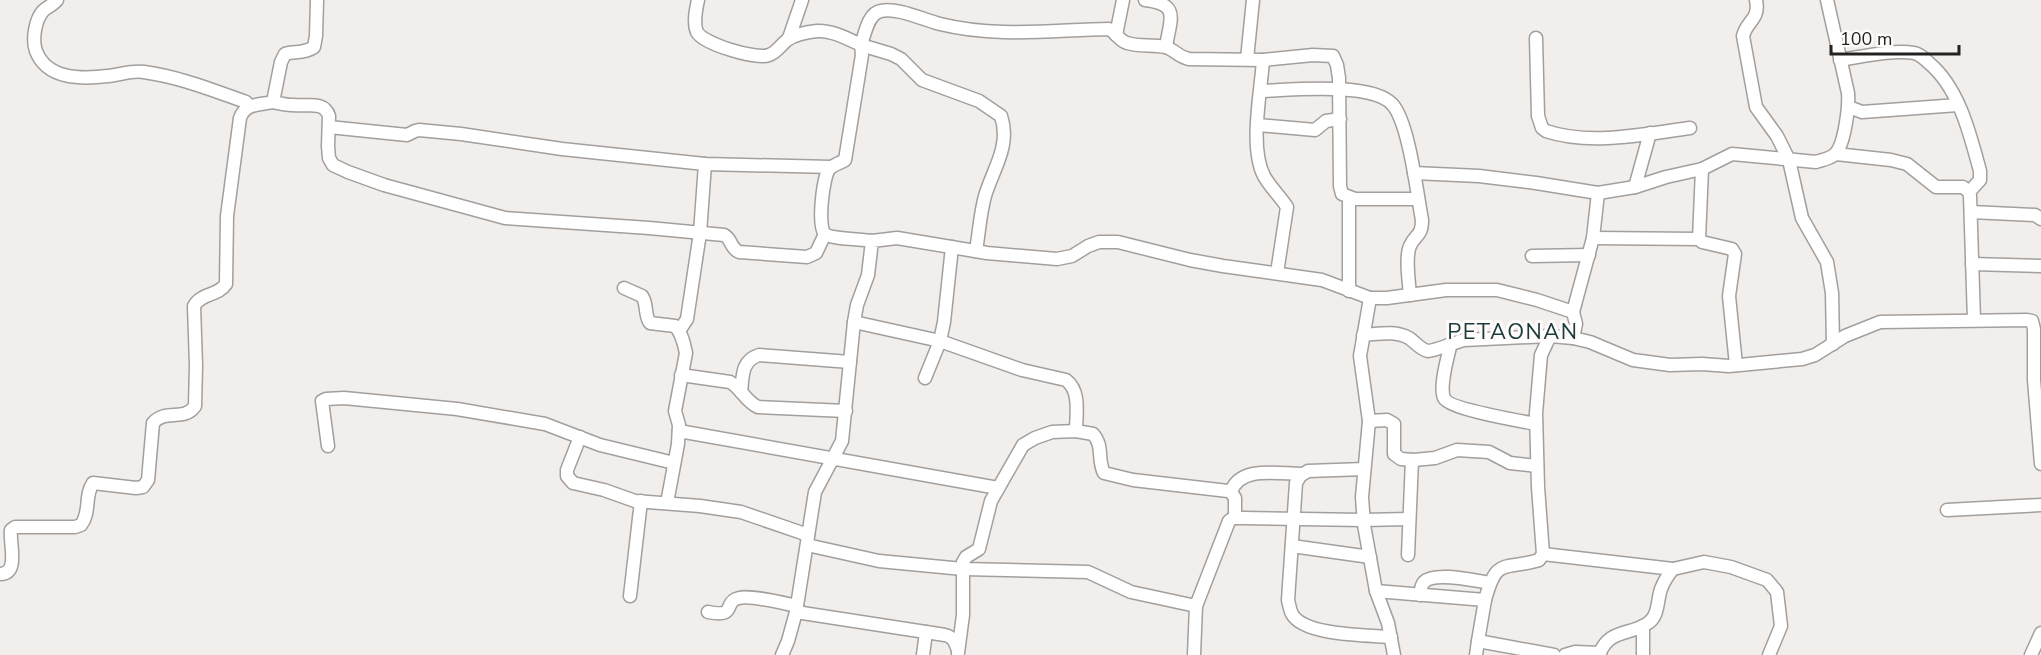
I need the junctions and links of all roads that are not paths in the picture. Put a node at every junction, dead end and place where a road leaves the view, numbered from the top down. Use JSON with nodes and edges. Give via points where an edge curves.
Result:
{"nodes":[{"id":1,"x":57,"y":0,"type":"edge"},
{"id":2,"x":317,"y":0,"type":"edge"},
{"id":3,"x":698,"y":0,"type":"edge"},
{"id":4,"x":802,"y":0,"type":"edge"},
{"id":5,"x":903,"y":0,"type":"edge"},
{"id":6,"x":1123,"y":0,"type":"edge"},
{"id":7,"x":1145,"y":0,"type":"edge"},
{"id":8,"x":1253,"y":0,"type":"edge"},
{"id":9,"x":1756,"y":0,"type":"edge"},
{"id":10,"x":1827,"y":0,"type":"edge"},
{"id":11,"x":901,"y":13,"type":"junction"},
{"id":12,"x":1116,"y":35,"type":"junction"},
{"id":13,"x":789,"y":38,"type":"junction"},
{"id":14,"x":1536,"y":38,"type":"dead end"},
{"id":15,"x":861,"y":45,"type":"junction"},
{"id":16,"x":1166,"y":47,"type":"junction"},
{"id":17,"x":1246,"y":59,"type":"junction"},
{"id":18,"x":1263,"y":60,"type":"junction"},
{"id":19,"x":1840,"y":60,"type":"junction"},
{"id":20,"x":1339,"y":90,"type":"junction"},
{"id":21,"x":1261,"y":92,"type":"junction"},
{"id":22,"x":273,"y":102,"type":"junction"},
{"id":23,"x":1958,"y":105,"type":"junction"},
{"id":24,"x":249,"y":106,"type":"junction"},
{"id":25,"x":1849,"y":107,"type":"junction"},
{"id":26,"x":1340,"y":119,"type":"junction"},
{"id":27,"x":1258,"y":124,"type":"junction"},
{"id":28,"x":329,"y":127,"type":"junction"},
{"id":29,"x":1690,"y":128,"type":"dead end"},
{"id":30,"x":1650,"y":133,"type":"junction"},
{"id":31,"x":1836,"y":154,"type":"junction"},
{"id":32,"x":1789,"y":159,"type":"junction"},
{"id":33,"x":705,"y":164,"type":"junction"},
{"id":34,"x":831,"y":166,"type":"junction"},
{"id":35,"x":1702,"y":169,"type":"junction"},
{"id":36,"x":1414,"y":173,"type":"junction"},
{"id":37,"x":1635,"y":187,"type":"junction"},
{"id":38,"x":1969,"y":192,"type":"junction"},
{"id":39,"x":1598,"y":193,"type":"junction"},
{"id":40,"x":1349,"y":198,"type":"junction"},
{"id":41,"x":1418,"y":199,"type":"junction"},
{"id":42,"x":1971,"y":212,"type":"junction"},
{"id":43,"x":2041,"y":219,"type":"edge"},
{"id":44,"x":700,"y":233,"type":"junction"},
{"id":45,"x":825,"y":234,"type":"junction"},
{"id":46,"x":1593,"y":238,"type":"junction"},
{"id":47,"x":1699,"y":239,"type":"junction"},
{"id":48,"x":872,"y":241,"type":"junction"},
{"id":49,"x":952,"y":247,"type":"junction"},
{"id":50,"x":976,"y":251,"type":"junction"},
{"id":51,"x":1588,"y":255,"type":"junction"},
{"id":52,"x":1532,"y":256,"type":"dead end"},
{"id":53,"x":1972,"y":264,"type":"junction"},
{"id":54,"x":2041,"y":266,"type":"edge"},
{"id":55,"x":1277,"y":273,"type":"junction"},
{"id":56,"x":624,"y":288,"type":"dead end"},
{"id":57,"x":1349,"y":291,"type":"junction"},
{"id":58,"x":1410,"y":295,"type":"junction"},
{"id":59,"x":1370,"y":297,"type":"junction"},
{"id":60,"x":1573,"y":312,"type":"junction"},
{"id":61,"x":1974,"y":320,"type":"junction"},
{"id":62,"x":854,"y":322,"type":"junction"},
{"id":63,"x":2036,"y":323,"type":"edge"},
{"id":64,"x":679,"y":331,"type":"junction"},
{"id":65,"x":1363,"y":335,"type":"junction"},
{"id":66,"x":1550,"y":336,"type":"junction"},
{"id":67,"x":1573,"y":338,"type":"junction"},
{"id":68,"x":940,"y":341,"type":"junction"},
{"id":69,"x":1451,"y":343,"type":"junction"},
{"id":70,"x":1833,"y":344,"type":"junction"},
{"id":71,"x":850,"y":362,"type":"junction"},
{"id":72,"x":1736,"y":365,"type":"junction"},
{"id":73,"x":681,"y":375,"type":"junction"},
{"id":74,"x":925,"y":378,"type":"dead end"},
{"id":75,"x":741,"y":392,"type":"junction"},
{"id":76,"x":846,"y":411,"type":"junction"},
{"id":77,"x":2039,"y":419,"type":"edge"},
{"id":78,"x":1369,"y":421,"type":"junction"},
{"id":79,"x":1536,"y":424,"type":"junction"},
{"id":80,"x":679,"y":431,"type":"junction"},
{"id":81,"x":1076,"y":431,"type":"junction"},
{"id":82,"x":580,"y":437,"type":"junction"},
{"id":83,"x":328,"y":446,"type":"dead end"},
{"id":84,"x":833,"y":458,"type":"junction"},
{"id":85,"x":1412,"y":460,"type":"junction"},
{"id":86,"x":675,"y":463,"type":"junction"},
{"id":87,"x":2041,"y":464,"type":"edge"},
{"id":88,"x":1537,"y":466,"type":"junction"},
{"id":89,"x":1364,"y":469,"type":"junction"},
{"id":90,"x":1302,"y":474,"type":"junction"},
{"id":91,"x":998,"y":488,"type":"junction"},
{"id":92,"x":1231,"y":492,"type":"junction"},
{"id":93,"x":641,"y":501,"type":"junction"},
{"id":94,"x":667,"y":503,"type":"junction"},
{"id":95,"x":2041,"y":505,"type":"edge"},
{"id":96,"x":1947,"y":510,"type":"dead end"},
{"id":97,"x":1235,"y":518,"type":"junction"},
{"id":98,"x":1293,"y":519,"type":"junction"},
{"id":99,"x":1409,"y":519,"type":"junction"},
{"id":100,"x":1364,"y":520,"type":"junction"},
{"id":101,"x":807,"y":540,"type":"junction"},
{"id":102,"x":1292,"y":546,"type":"junction"},
{"id":103,"x":1543,"y":554,"type":"junction"},
{"id":104,"x":1408,"y":555,"type":"dead end"},
{"id":105,"x":1370,"y":557,"type":"junction"},
{"id":106,"x":963,"y":569,"type":"junction"},
{"id":107,"x":1673,"y":569,"type":"junction"},
{"id":108,"x":0,"y":574,"type":"edge"},
{"id":109,"x":1490,"y":583,"type":"junction"},
{"id":110,"x":1376,"y":591,"type":"junction"},
{"id":111,"x":1420,"y":595,"type":"junction"},
{"id":112,"x":630,"y":596,"type":"dead end"},
{"id":113,"x":1485,"y":600,"type":"junction"},
{"id":114,"x":1196,"y":606,"type":"junction"},
{"id":115,"x":796,"y":609,"type":"junction"},
{"id":116,"x":708,"y":612,"type":"dead end"},
{"id":117,"x":1643,"y":626,"type":"junction"},
{"id":118,"x":926,"y":632,"type":"junction"},
{"id":119,"x":2041,"y":633,"type":"edge"},
{"id":120,"x":1391,"y":637,"type":"junction"},
{"id":121,"x":1478,"y":641,"type":"junction"},
{"id":122,"x":958,"y":654,"type":"edge"},
{"id":123,"x":1600,"y":654,"type":"edge"},
{"id":124,"x":782,"y":655,"type":"edge"},
{"id":125,"x":923,"y":655,"type":"edge"},
{"id":126,"x":1194,"y":655,"type":"edge"},
{"id":127,"x":1394,"y":655,"type":"edge"},
{"id":128,"x":1476,"y":655,"type":"edge"},
{"id":129,"x":1554,"y":655,"type":"edge"},
{"id":130,"x":1565,"y":655,"type":"edge"},
{"id":131,"x":1643,"y":655,"type":"edge"},
{"id":132,"x":1769,"y":655,"type":"edge"},
{"id":133,"x":2031,"y":655,"type":"edge"}],
"edges":[{"from":1,"to":24,"type":"street","via":[[40,15],[34,42],[38,56],[57,74],[158,74],[197,84]]},
{"from":2,"to":22,"type":"street","via":[[314,47],[303,53],[285,54]]},
{"from":3,"to":13,"type":"street","via":[[696,29],[706,40],[759,57],[771,55]]},
{"from":4,"to":13,"type":"street"},
{"from":5,"to":11,"type":"street"},
{"from":6,"to":12,"type":"street"},
{"from":7,"to":16,"type":"street","via":[[1165,4],[1169,9]]},
{"from":8,"to":17,"type":"street"},
{"from":9,"to":32,"type":"street","via":[[1755,18],[1743,36],[1756,106]]},
{"from":10,"to":19,"type":"street"},
{"from":11,"to":12,"type":"street","via":[[977,32],[1109,29]]},
{"from":11,"to":15,"type":"street","via":[[877,12]]},
{"from":12,"to":16,"type":"street","via":[[1127,43]]},
{"from":13,"to":15,"type":"street","via":[[819,31]]},
{"from":14,"to":30,"type":"street","via":[[1538,116],[1542,128],[1575,139]]},
{"from":15,"to":34,"type":"street","via":[[845,160]]},
{"from":15,"to":50,"type":"street","via":[[891,54],[922,80],[979,101],[999,113],[1003,148],[984,198]]},
{"from":16,"to":17,"type":"street","via":[[1189,59]]},
{"from":17,"to":18,"type":"street"},
{"from":18,"to":20,"type":"street","via":[[1333,56]]},
{"from":18,"to":21,"type":"street"},
{"from":19,"to":23,"type":"street","via":[[1892,52],[1914,53],[1942,74]]},
{"from":19,"to":25,"type":"street"},
{"from":20,"to":21,"type":"street"},
{"from":20,"to":26,"type":"street"},
{"from":20,"to":36,"type":"street","via":[[1382,97],[1393,105],[1402,122]]},
{"from":21,"to":27,"type":"street"},
{"from":22,"to":24,"type":"street"},
{"from":22,"to":28,"type":"street","via":[[319,105],[327,111]]},
{"from":23,"to":25,"type":"street","via":[[1862,112]]},
{"from":23,"to":38,"type":"street","via":[[1980,171],[1980,180]]},
{"from":24,"to":108,"type":"street","via":[[240,118],[228,205],[226,284],[194,306],[195,406],[191,412],[162,415],[153,423],[148,480],[143,487],[93,483],[88,489],[87,515],[81,525],[15,527],[10,536],[12,566],[10,571]]},
{"from":25,"to":31,"type":"street"},
{"from":26,"to":27,"type":"street","via":[[1326,121],[1315,130]]},
{"from":26,"to":40,"type":"street","via":[[1340,186],[1342,194]]},
{"from":27,"to":55,"type":"street","via":[[1258,152],[1264,176],[1287,207]]},
{"from":28,"to":33,"type":"street","via":[[407,135],[415,130],[461,134]]},
{"from":28,"to":44,"type":"street","via":[[329,158],[333,165],[384,185],[505,218]]},
{"from":29,"to":30,"type":"street"},
{"from":30,"to":37,"type":"street"},
{"from":31,"to":32,"type":"street","via":[[1816,162]]},
{"from":31,"to":38,"type":"street","via":[[1907,164],[1936,187],[1964,187]]},
{"from":32,"to":35,"type":"street","via":[[1739,153]]},
{"from":32,"to":70,"type":"street","via":[[1802,218],[1827,262]]},
{"from":33,"to":34,"type":"street"},
{"from":33,"to":44,"type":"street"},
{"from":34,"to":45,"type":"street","via":[[823,196],[821,227]]},
{"from":35,"to":37,"type":"street"},
{"from":35,"to":47,"type":"street"},
{"from":36,"to":39,"type":"street","via":[[1479,176]]},
{"from":36,"to":41,"type":"street"},
{"from":37,"to":39,"type":"street"},
{"from":38,"to":42,"type":"street"},
{"from":39,"to":46,"type":"street"},
{"from":40,"to":41,"type":"street"},
{"from":40,"to":57,"type":"street"},
{"from":41,"to":58,"type":"street","via":[[1422,230],[1410,243],[1408,252]]},
{"from":42,"to":43,"type":"street","via":[[2035,215]]},
{"from":42,"to":53,"type":"street"},
{"from":44,"to":45,"type":"street","via":[[724,235],[740,252],[807,257],[816,253]]},
{"from":44,"to":64,"type":"street","via":[[687,319]]},
{"from":45,"to":48,"type":"street"},
{"from":46,"to":47,"type":"street"},
{"from":46,"to":51,"type":"street"},
{"from":47,"to":72,"type":"street","via":[[1732,249],[1735,254],[1729,296]]},
{"from":48,"to":49,"type":"street","via":[[897,238]]},
{"from":48,"to":62,"type":"street","via":[[868,275]]},
{"from":49,"to":50,"type":"street"},
{"from":49,"to":68,"type":"street"},
{"from":50,"to":55,"type":"street","via":[[1058,259],[1107,241],[1201,262]]},
{"from":51,"to":52,"type":"street"},
{"from":51,"to":60,"type":"street"},
{"from":53,"to":54,"type":"street"},
{"from":53,"to":61,"type":"street"},
{"from":55,"to":57,"type":"street","via":[[1322,280]]},
{"from":56,"to":64,"type":"street","via":[[642,296],[650,323],[675,326]]},
{"from":57,"to":59,"type":"street"},
{"from":58,"to":59,"type":"street"},
{"from":58,"to":60,"type":"street","via":[[1497,290]]},
{"from":59,"to":65,"type":"street"},
{"from":60,"to":67,"type":"street"},
{"from":61,"to":63,"type":"street"},
{"from":61,"to":70,"type":"street","via":[[1880,322]]},
{"from":62,"to":68,"type":"street"},
{"from":62,"to":71,"type":"street"},
{"from":63,"to":77,"type":"street","via":[[2034,380]]},
{"from":64,"to":73,"type":"street","via":[[686,353]]},
{"from":65,"to":69,"type":"street","via":[[1399,334],[1427,351]]},
{"from":65,"to":78,"type":"street","via":[[1360,356]]},
{"from":66,"to":67,"type":"street"},
{"from":66,"to":69,"type":"street"},
{"from":66,"to":79,"type":"street","via":[[1540,355]]},
{"from":67,"to":72,"type":"street","via":[[1633,360],[1670,365]]},
{"from":68,"to":74,"type":"street"},
{"from":68,"to":81,"type":"street","via":[[1071,383],[1076,401]]},
{"from":69,"to":79,"type":"street","via":[[1443,385],[1446,402]]},
{"from":70,"to":72,"type":"street","via":[[1802,359]]},
{"from":71,"to":75,"type":"street","via":[[759,355],[746,363]]},
{"from":71,"to":76,"type":"street"},
{"from":73,"to":75,"type":"street","via":[[730,382]]},
{"from":73,"to":80,"type":"street","via":[[675,411]]},
{"from":75,"to":76,"type":"street","via":[[758,407]]},
{"from":76,"to":84,"type":"street","via":[[842,441]]},
{"from":77,"to":87,"type":"street"},
{"from":78,"to":85,"type":"street","via":[[1392,422],[1394,454]]},
{"from":78,"to":89,"type":"street"},
{"from":79,"to":88,"type":"street"},
{"from":80,"to":84,"type":"street"},
{"from":80,"to":86,"type":"street"},
{"from":81,"to":91,"type":"street","via":[[1052,432],[1023,445]]},
{"from":81,"to":92,"type":"street","via":[[1093,434],[1098,440],[1102,468],[1107,474]]},
{"from":82,"to":83,"type":"street","via":[[545,424],[457,409],[344,398],[322,401]]},
{"from":82,"to":86,"type":"street"},
{"from":82,"to":93,"type":"street","via":[[567,470],[569,480]]},
{"from":84,"to":91,"type":"street"},
{"from":84,"to":101,"type":"street","via":[[815,492]]},
{"from":85,"to":88,"type":"street","via":[[1435,458],[1456,450],[1489,452],[1510,463]]},
{"from":85,"to":99,"type":"street"},
{"from":86,"to":94,"type":"street"},
{"from":88,"to":103,"type":"street"},
{"from":89,"to":90,"type":"street"},
{"from":89,"to":100,"type":"street"},
{"from":90,"to":92,"type":"street","via":[[1246,475]]},
{"from":90,"to":98,"type":"street","via":[[1296,483]]},
{"from":91,"to":106,"type":"street","via":[[979,549],[966,557]]},
{"from":92,"to":97,"type":"street","via":[[1235,498]]},
{"from":93,"to":94,"type":"street"},
{"from":93,"to":112,"type":"street"},
{"from":94,"to":101,"type":"street","via":[[741,512]]},
{"from":95,"to":96,"type":"street"},
{"from":97,"to":98,"type":"street"},
{"from":97,"to":114,"type":"street","via":[[1226,525]]},
{"from":98,"to":100,"type":"street"},
{"from":98,"to":102,"type":"street"},
{"from":99,"to":100,"type":"street"},
{"from":99,"to":104,"type":"street"},
{"from":100,"to":105,"type":"street"},
{"from":101,"to":106,"type":"street","via":[[879,561]]},
{"from":101,"to":115,"type":"street"},
{"from":102,"to":105,"type":"street"},
{"from":102,"to":120,"type":"street","via":[[1288,600],[1298,621],[1336,633]]},
{"from":103,"to":107,"type":"street"},
{"from":103,"to":109,"type":"street","via":[[1539,560],[1499,570]]},
{"from":105,"to":110,"type":"street"},
{"from":106,"to":114,"type":"street","via":[[1088,572],[1131,592]]},
{"from":106,"to":122,"type":"street"},
{"from":107,"to":117,"type":"street","via":[[1659,592],[1656,614]]},
{"from":107,"to":132,"type":"street","via":[[1704,562],[1767,580],[1777,592],[1781,626]]},
{"from":109,"to":111,"type":"street","via":[[1430,578],[1421,586]]},
{"from":109,"to":113,"type":"street"},
{"from":110,"to":111,"type":"street"},
{"from":110,"to":120,"type":"street"},
{"from":111,"to":113,"type":"street"},
{"from":113,"to":121,"type":"street"},
{"from":114,"to":126,"type":"street"},
{"from":115,"to":116,"type":"street","via":[[746,597],[737,598],[722,614]]},
{"from":115,"to":118,"type":"street"},
{"from":115,"to":124,"type":"street"},
{"from":117,"to":123,"type":"street","via":[[1618,634],[1606,642]]},
{"from":117,"to":131,"type":"street"},
{"from":118,"to":122,"type":"street","via":[[950,636]]},
{"from":118,"to":125,"type":"street"},
{"from":119,"to":133,"type":"street"},
{"from":120,"to":127,"type":"street"},
{"from":121,"to":128,"type":"street"},
{"from":121,"to":129,"type":"street"},
{"from":123,"to":130,"type":"street"}]}
